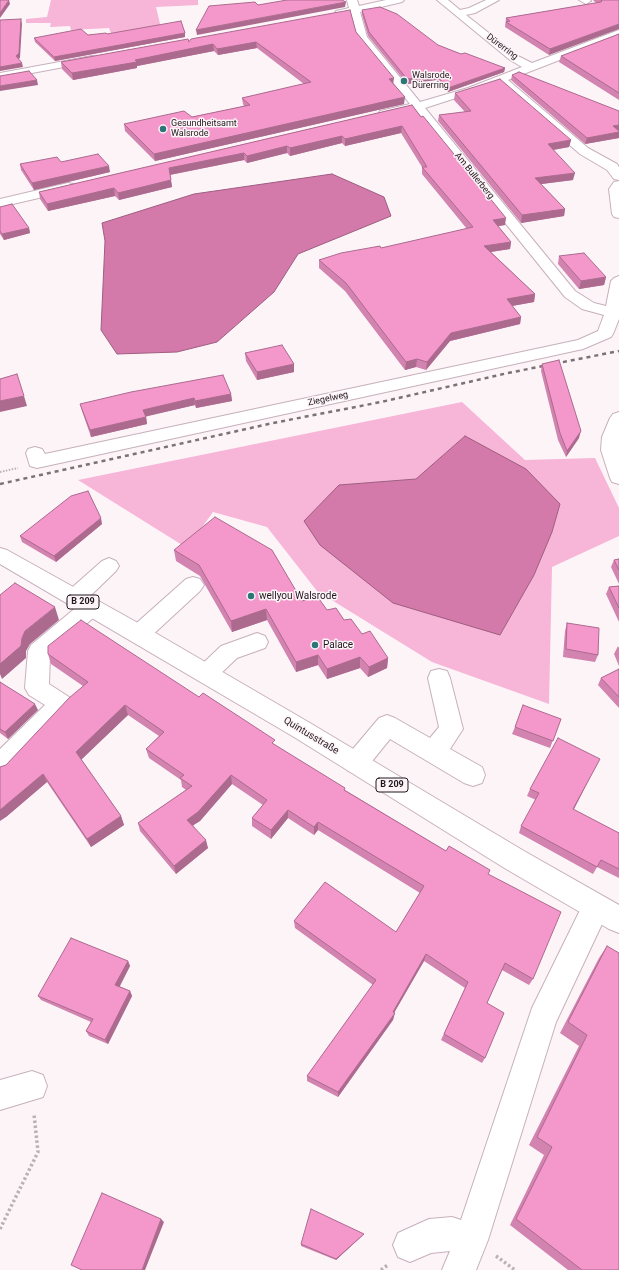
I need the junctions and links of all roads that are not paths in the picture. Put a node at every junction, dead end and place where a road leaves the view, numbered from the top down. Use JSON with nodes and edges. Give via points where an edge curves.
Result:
{"nodes":[{"id":1,"x":399,"y":0,"type":"edge"},
{"id":2,"x":442,"y":0,"type":"edge"},
{"id":3,"x":494,"y":0,"type":"edge"},
{"id":4,"x":353,"y":5,"type":"edge"},
{"id":5,"x":458,"y":13,"type":"junction"},
{"id":6,"x":332,"y":14,"type":"edge"},
{"id":7,"x":617,"y":34,"type":"edge"},
{"id":8,"x":100,"y":57,"type":"edge"},
{"id":9,"x":543,"y":62,"type":"junction"},
{"id":10,"x":531,"y":66,"type":"junction"},
{"id":11,"x":557,"y":72,"type":"dead end"},
{"id":12,"x":0,"y":76,"type":"edge"},
{"id":13,"x":500,"y":79,"type":"junction"},
{"id":14,"x":418,"y":106,"type":"junction"},
{"id":15,"x":372,"y":117,"type":"edge"},
{"id":16,"x":619,"y":176,"type":"edge"},
{"id":17,"x":77,"y":185,"type":"edge"},
{"id":18,"x":619,"y":185,"type":"edge"},
{"id":19,"x":0,"y":203,"type":"edge"},
{"id":20,"x":619,"y":214,"type":"edge"},
{"id":21,"x":619,"y":280,"type":"edge"},
{"id":22,"x":616,"y":313,"type":"edge"},
{"id":23,"x":619,"y":418,"type":"edge"},
{"id":24,"x":35,"y":453,"type":"dead end"},
{"id":25,"x":619,"y":478,"type":"edge"},
{"id":26,"x":0,"y":555,"type":"edge"},
{"id":27,"x":109,"y":566,"type":"dead end"},
{"id":28,"x":194,"y":586,"type":"dead end"},
{"id":29,"x":83,"y":602,"type":"junction"},
{"id":30,"x":139,"y":634,"type":"junction"},
{"id":31,"x":257,"y":642,"type":"dead end"},
{"id":32,"x":206,"y":674,"type":"junction"},
{"id":33,"x":439,"y":678,"type":"dead end"},
{"id":34,"x":434,"y":752,"type":"junction"},
{"id":35,"x":356,"y":763,"type":"junction"},
{"id":36,"x":0,"y":765,"type":"edge"},
{"id":37,"x":473,"y":775,"type":"dead end"},
{"id":38,"x":608,"y":914,"type":"edge"},
{"id":39,"x":32,"y":1086,"type":"road end"},
{"id":40,"x":0,"y":1095,"type":"edge"},
{"id":41,"x":471,"y":1240,"type":"junction"},
{"id":42,"x":410,"y":1245,"type":"dead end"},
{"id":43,"x":459,"y":1270,"type":"edge"}],
"edges":[{"from":1,"to":4,"type":"street"},
{"from":2,"to":5,"type":"street","name":"Dürerring"},
{"from":3,"to":5,"type":"street","via":[[471,11]]},
{"from":4,"to":6,"type":"street"},
{"from":4,"to":14,"type":"street","name":"Am Bullerberg","via":[[362,37]]},
{"from":5,"to":10,"type":"street","name":"Dürerring","via":[[514,58]]},
{"from":7,"to":9,"type":"street"},
{"from":8,"to":12,"type":"street"},
{"from":9,"to":10,"type":"street"},
{"from":9,"to":11,"type":"street","via":[[553,66]]},
{"from":10,"to":13,"type":"street"},
{"from":13,"to":14,"type":"street"},
{"from":13,"to":16,"type":"street","via":[[584,151],[612,168]]},
{"from":14,"to":15,"type":"street"},
{"from":14,"to":22,"type":"street","name":"Am Bullerberg","via":[[570,294],[588,306]]},
{"from":17,"to":19,"type":"street"},
{"from":18,"to":20,"type":"street","via":[[616,189]]},
{"from":21,"to":22,"type":"street"},
{"from":22,"to":24,"type":"street","name":"Ziegelweg","via":[[605,334],[583,344],[37,462]]},
{"from":23,"to":25,"type":"street","via":[[611,437],[610,450]]},
{"from":26,"to":29,"type":"street","name":"Quintusstraße","number":"B 209"},
{"from":27,"to":29,"type":"street"},
{"from":28,"to":30,"type":"street"},
{"from":29,"to":30,"type":"street","name":"Quintusstraße","number":"B 209"},
{"from":29,"to":36,"type":"street","via":[[39,650],[37,688],[61,704]]},
{"from":30,"to":32,"type":"street","name":"Quintusstraße","number":"B 209"},
{"from":31,"to":32,"type":"street","via":[[229,652]]},
{"from":32,"to":35,"type":"street","name":"Quintusstraße","number":"B 209"},
{"from":33,"to":34,"type":"street","via":[[451,729]]},
{"from":34,"to":35,"type":"street","via":[[387,725]]},
{"from":34,"to":37,"type":"street"},
{"from":35,"to":38,"type":"street","name":"Quintusstraße","number":"B 209"},
{"from":38,"to":41,"type":"street","via":[[542,1018]]},
{"from":39,"to":40,"type":"street"},
{"from":41,"to":42,"type":"street","via":[[452,1234],[429,1236]]},
{"from":41,"to":43,"type":"street"}]}
